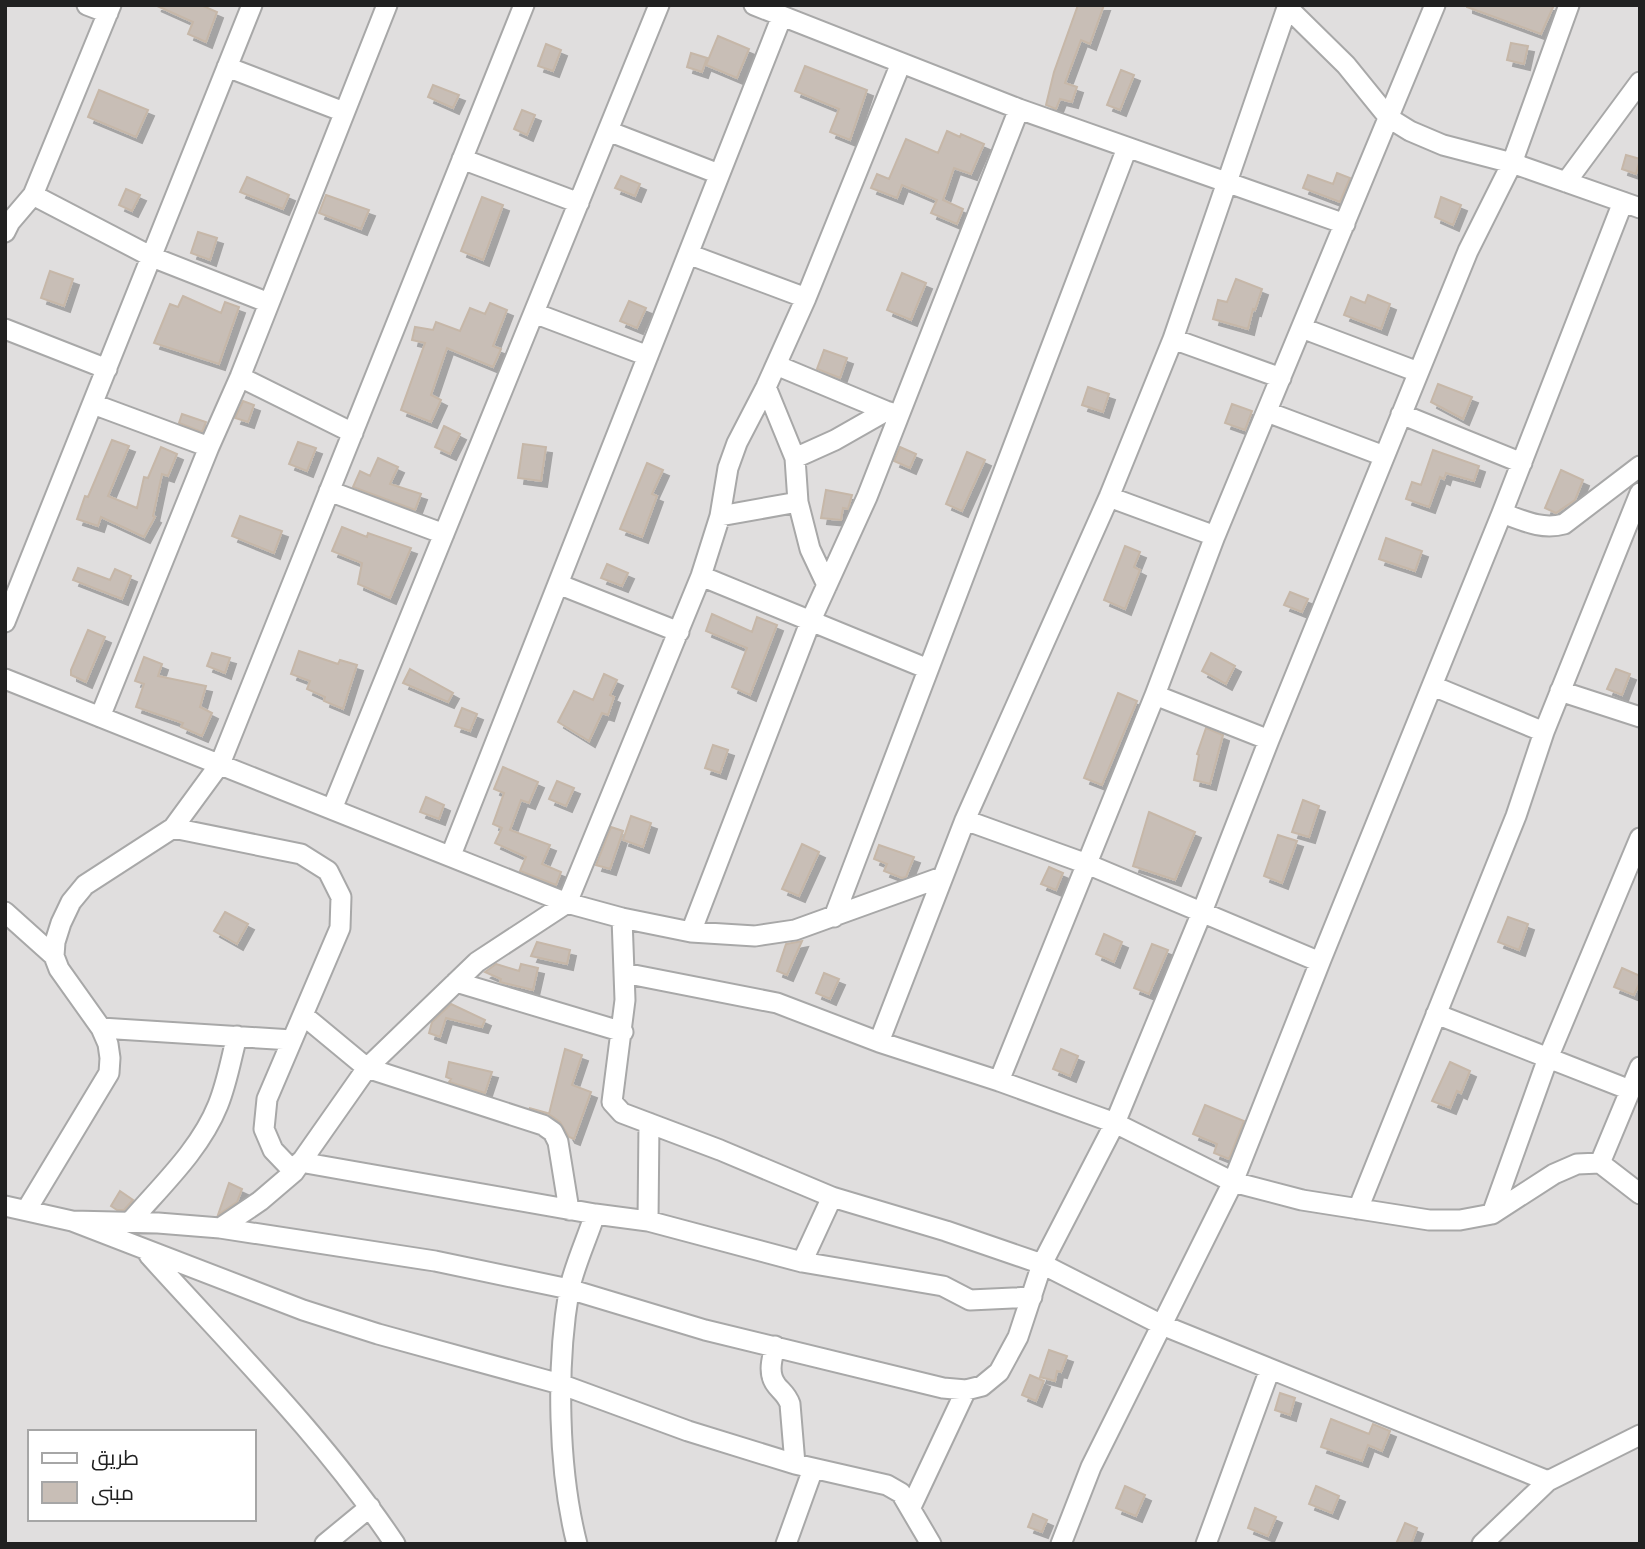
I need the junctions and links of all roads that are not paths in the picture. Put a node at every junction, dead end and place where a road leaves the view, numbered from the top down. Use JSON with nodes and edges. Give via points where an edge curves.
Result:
{"nodes":[{"id":1,"x":87,"y":5,"type":"edge"},
{"id":2,"x":252,"y":5,"type":"edge"},
{"id":3,"x":387,"y":5,"type":"edge"},
{"id":4,"x":524,"y":5,"type":"edge"},
{"id":5,"x":659,"y":5,"type":"edge"},
{"id":6,"x":754,"y":5,"type":"edge"},
{"id":7,"x":1435,"y":5,"type":"edge"},
{"id":8,"x":1569,"y":5,"type":"edge"},
{"id":9,"x":1288,"y":6,"type":"edge"},
{"id":10,"x":110,"y":9,"type":"edge"},
{"id":11,"x":782,"y":16,"type":"junction"},
{"id":12,"x":901,"y":63,"type":"junction"},
{"id":13,"x":227,"y":67,"type":"junction"},
{"id":14,"x":1640,"y":82,"type":"edge"},
{"id":15,"x":1019,"y":109,"type":"junction"},
{"id":16,"x":344,"y":112,"type":"junction"},
{"id":17,"x":1389,"y":118,"type":"junction"},
{"id":18,"x":608,"y":131,"type":"junction"},
{"id":19,"x":1127,"y":148,"type":"junction"},
{"id":20,"x":463,"y":159,"type":"junction"},
{"id":21,"x":1512,"y":163,"type":"junction"},
{"id":22,"x":719,"y":174,"type":"junction"},
{"id":23,"x":1566,"y":182,"type":"junction"},
{"id":24,"x":1225,"y":183,"type":"junction"},
{"id":25,"x":33,"y":195,"type":"junction"},
{"id":26,"x":579,"y":203,"type":"junction"},
{"id":27,"x":1631,"y":205,"type":"edge"},
{"id":28,"x":1345,"y":224,"type":"junction"},
{"id":29,"x":5,"y":232,"type":"edge"},
{"id":30,"x":688,"y":254,"type":"junction"},
{"id":31,"x":152,"y":257,"type":"junction"},
{"id":32,"x":806,"y":298,"type":"junction"},
{"id":33,"x":269,"y":303,"type":"junction"},
{"id":34,"x":534,"y":313,"type":"junction"},
{"id":35,"x":1302,"y":328,"type":"junction"},
{"id":36,"x":5,"y":329,"type":"edge"},
{"id":37,"x":1173,"y":339,"type":"junction"},
{"id":38,"x":648,"y":356,"type":"junction"},
{"id":39,"x":776,"y":365,"type":"junction"},
{"id":40,"x":107,"y":369,"type":"junction"},
{"id":41,"x":1418,"y":372,"type":"junction"},
{"id":42,"x":240,"y":377,"type":"junction"},
{"id":43,"x":1281,"y":378,"type":"junction"},
{"id":44,"x":766,"y":387,"type":"junction"},
{"id":45,"x":93,"y":404,"type":"junction"},
{"id":46,"x":1267,"y":412,"type":"junction"},
{"id":47,"x":892,"y":413,"type":"junction"},
{"id":48,"x":1401,"y":414,"type":"junction"},
{"id":49,"x":353,"y":433,"type":"junction"},
{"id":50,"x":209,"y":447,"type":"junction"},
{"id":51,"x":1384,"y":456,"type":"junction"},
{"id":52,"x":795,"y":458,"type":"junction"},
{"id":53,"x":1522,"y":463,"type":"junction"},
{"id":54,"x":1640,"y":466,"type":"edge"},
{"id":55,"x":329,"y":491,"type":"junction"},
{"id":56,"x":1640,"y":494,"type":"edge"},
{"id":57,"x":1109,"y":497,"type":"junction"},
{"id":58,"x":798,"y":502,"type":"junction"},
{"id":59,"x":1502,"y":513,"type":"junction"},
{"id":60,"x":720,"y":516,"type":"junction"},
{"id":61,"x":444,"y":534,"type":"junction"},
{"id":62,"x":1215,"y":536,"type":"junction"},
{"id":63,"x":701,"y":576,"type":"junction"},
{"id":64,"x":558,"y":584,"type":"junction"},
{"id":65,"x":827,"y":585,"type":"junction"},
{"id":66,"x":811,"y":620,"type":"junction"},
{"id":67,"x":5,"y":622,"type":"edge"},
{"id":68,"x":679,"y":632,"type":"junction"},
{"id":69,"x":928,"y":669,"type":"junction"},
{"id":70,"x":5,"y":679,"type":"edge"},
{"id":71,"x":1433,"y":686,"type":"junction"},
{"id":72,"x":1560,"y":691,"type":"junction"},
{"id":73,"x":1154,"y":695,"type":"junction"},
{"id":74,"x":100,"y":717,"type":"junction"},
{"id":75,"x":1640,"y":718,"type":"edge"},
{"id":76,"x":1544,"y":732,"type":"junction"},
{"id":77,"x":1269,"y":740,"type":"junction"},
{"id":78,"x":220,"y":764,"type":"junction"},
{"id":79,"x":332,"y":809,"type":"junction"},
{"id":80,"x":965,"y":820,"type":"junction"},
{"id":81,"x":173,"y":828,"type":"junction"},
{"id":82,"x":1640,"y":838,"type":"edge"},
{"id":83,"x":452,"y":855,"type":"junction"},
{"id":84,"x":1087,"y":864,"type":"junction"},
{"id":85,"x":942,"y":877,"type":"junction"},
{"id":86,"x":567,"y":903,"type":"junction"},
{"id":87,"x":5,"y":912,"type":"edge"},
{"id":88,"x":1202,"y":912,"type":"junction"},
{"id":89,"x":834,"y":917,"type":"junction"},
{"id":90,"x":622,"y":918,"type":"junction"},
{"id":91,"x":691,"y":932,"type":"junction"},
{"id":92,"x":54,"y":956,"type":"junction"},
{"id":93,"x":1320,"y":962,"type":"junction"},
{"id":94,"x":624,"y":973,"type":"junction"},
{"id":95,"x":456,"y":982,"type":"junction"},
{"id":96,"x":1436,"y":1014,"type":"junction"},
{"id":97,"x":303,"y":1015,"type":"junction"},
{"id":98,"x":101,"y":1028,"type":"junction"},
{"id":99,"x":623,"y":1032,"type":"junction"},
{"id":100,"x":237,"y":1036,"type":"junction"},
{"id":101,"x":292,"y":1040,"type":"junction"},
{"id":102,"x":879,"y":1042,"type":"junction"},
{"id":103,"x":1548,"y":1058,"type":"junction"},
{"id":104,"x":1640,"y":1067,"type":"edge"},
{"id":105,"x":367,"y":1068,"type":"junction"},
{"id":106,"x":999,"y":1081,"type":"junction"},
{"id":107,"x":1630,"y":1090,"type":"junction"},
{"id":108,"x":649,"y":1123,"type":"junction"},
{"id":109,"x":1115,"y":1123,"type":"junction"},
{"id":110,"x":1600,"y":1164,"type":"junction"},
{"id":111,"x":297,"y":1167,"type":"junction"},
{"id":112,"x":1234,"y":1182,"type":"junction"},
{"id":113,"x":1640,"y":1194,"type":"edge"},
{"id":114,"x":832,"y":1198,"type":"junction"},
{"id":115,"x":5,"y":1206,"type":"edge"},
{"id":116,"x":27,"y":1209,"type":"junction"},
{"id":117,"x":1359,"y":1209,"type":"junction"},
{"id":118,"x":569,"y":1210,"type":"junction"},
{"id":119,"x":595,"y":1214,"type":"junction"},
{"id":120,"x":1492,"y":1214,"type":"junction"},
{"id":121,"x":72,"y":1221,"type":"junction"},
{"id":122,"x":648,"y":1221,"type":"junction"},
{"id":123,"x":130,"y":1222,"type":"junction"},
{"id":124,"x":220,"y":1228,"type":"junction"},
{"id":125,"x":146,"y":1251,"type":"junction"},
{"id":126,"x":802,"y":1262,"type":"junction"},
{"id":127,"x":1042,"y":1264,"type":"junction"},
{"id":128,"x":569,"y":1289,"type":"junction"},
{"id":129,"x":1032,"y":1297,"type":"junction"},
{"id":130,"x":1162,"y":1325,"type":"junction"},
{"id":131,"x":775,"y":1346,"type":"junction"},
{"id":132,"x":1270,"y":1368,"type":"junction"},
{"id":133,"x":560,"y":1384,"type":"junction"},
{"id":134,"x":965,"y":1390,"type":"junction"},
{"id":135,"x":1640,"y":1435,"type":"edge"},
{"id":136,"x":804,"y":1466,"type":"junction"},
{"id":137,"x":1548,"y":1481,"type":"junction"},
{"id":138,"x":370,"y":1507,"type":"junction"},
{"id":139,"x":911,"y":1507,"type":"junction"},
{"id":140,"x":930,"y":1543,"type":"edge"},
{"id":141,"x":325,"y":1544,"type":"edge"},
{"id":142,"x":395,"y":1544,"type":"edge"},
{"id":143,"x":577,"y":1544,"type":"edge"},
{"id":144,"x":786,"y":1544,"type":"edge"},
{"id":145,"x":1061,"y":1544,"type":"edge"},
{"id":146,"x":1206,"y":1544,"type":"edge"},
{"id":147,"x":1482,"y":1544,"type":"edge"}],
"edges":[{"from":1,"to":10,"type":"street"},
{"from":2,"to":13,"type":"street"},
{"from":3,"to":16,"type":"street"},
{"from":4,"to":20,"type":"street"},
{"from":5,"to":18,"type":"street"},
{"from":6,"to":11,"type":"street"},
{"from":7,"to":17,"type":"street"},
{"from":8,"to":21,"type":"street"},
{"from":9,"to":17,"type":"street","via":[[1346,65]]},
{"from":9,"to":24,"type":"street"},
{"from":10,"to":25,"type":"street"},
{"from":11,"to":12,"type":"street"},
{"from":11,"to":22,"type":"street"},
{"from":12,"to":15,"type":"street"},
{"from":12,"to":32,"type":"street"},
{"from":13,"to":16,"type":"street"},
{"from":13,"to":31,"type":"street"},
{"from":14,"to":23,"type":"street"},
{"from":15,"to":19,"type":"street"},
{"from":15,"to":47,"type":"street"},
{"from":16,"to":33,"type":"street"},
{"from":17,"to":21,"type":"street","via":[[1443,145]]},
{"from":17,"to":28,"type":"street"},
{"from":18,"to":22,"type":"street"},
{"from":18,"to":26,"type":"street"},
{"from":19,"to":24,"type":"street"},
{"from":19,"to":69,"type":"street"},
{"from":20,"to":26,"type":"street"},
{"from":20,"to":49,"type":"street"},
{"from":21,"to":23,"type":"street"},
{"from":21,"to":41,"type":"street","via":[[1468,251]]},
{"from":22,"to":30,"type":"street"},
{"from":23,"to":27,"type":"street"},
{"from":24,"to":28,"type":"street"},
{"from":24,"to":37,"type":"street"},
{"from":25,"to":29,"type":"street"},
{"from":25,"to":31,"type":"street"},
{"from":26,"to":34,"type":"street"},
{"from":27,"to":53,"type":"street"},
{"from":28,"to":35,"type":"street"},
{"from":30,"to":32,"type":"street"},
{"from":30,"to":38,"type":"street"},
{"from":31,"to":33,"type":"street"},
{"from":31,"to":40,"type":"street"},
{"from":32,"to":39,"type":"street"},
{"from":33,"to":42,"type":"street"},
{"from":34,"to":38,"type":"street"},
{"from":34,"to":61,"type":"street"},
{"from":35,"to":41,"type":"street"},
{"from":35,"to":43,"type":"street"},
{"from":36,"to":40,"type":"street"},
{"from":37,"to":43,"type":"street"},
{"from":37,"to":57,"type":"street"},
{"from":38,"to":64,"type":"street"},
{"from":39,"to":44,"type":"street"},
{"from":39,"to":47,"type":"street"},
{"from":40,"to":45,"type":"street"},
{"from":41,"to":48,"type":"street"},
{"from":42,"to":49,"type":"street"},
{"from":42,"to":50,"type":"street"},
{"from":43,"to":46,"type":"street"},
{"from":44,"to":52,"type":"street"},
{"from":44,"to":60,"type":"street","via":[[728,468]]},
{"from":45,"to":50,"type":"street"},
{"from":45,"to":67,"type":"street"},
{"from":46,"to":51,"type":"street"},
{"from":46,"to":62,"type":"street"},
{"from":47,"to":52,"type":"street"},
{"from":47,"to":65,"type":"street","via":[[867,498]]},
{"from":48,"to":51,"type":"street"},
{"from":48,"to":53,"type":"street"},
{"from":49,"to":55,"type":"street"},
{"from":50,"to":74,"type":"street"},
{"from":51,"to":77,"type":"street"},
{"from":52,"to":58,"type":"street"},
{"from":53,"to":59,"type":"street"},
{"from":54,"to":59,"type":"street","via":[[1564,524],[1536,525]]},
{"from":55,"to":61,"type":"street"},
{"from":55,"to":78,"type":"street"},
{"from":56,"to":72,"type":"street"},
{"from":57,"to":62,"type":"street"},
{"from":57,"to":80,"type":"street"},
{"from":58,"to":60,"type":"street"},
{"from":58,"to":65,"type":"street","via":[[810,549]]},
{"from":59,"to":71,"type":"street"},
{"from":60,"to":63,"type":"street"},
{"from":61,"to":79,"type":"street"},
{"from":62,"to":73,"type":"street"},
{"from":63,"to":66,"type":"street"},
{"from":63,"to":68,"type":"street"},
{"from":64,"to":68,"type":"street"},
{"from":64,"to":83,"type":"street"},
{"from":65,"to":66,"type":"street"},
{"from":66,"to":69,"type":"street"},
{"from":66,"to":91,"type":"street"},
{"from":68,"to":86,"type":"street"},
{"from":69,"to":89,"type":"street"},
{"from":70,"to":74,"type":"street"},
{"from":71,"to":76,"type":"street"},
{"from":71,"to":93,"type":"street"},
{"from":72,"to":75,"type":"street"},
{"from":72,"to":76,"type":"street"},
{"from":73,"to":77,"type":"street"},
{"from":73,"to":84,"type":"street"},
{"from":74,"to":78,"type":"street"},
{"from":76,"to":96,"type":"street","via":[[1516,816]]},
{"from":77,"to":88,"type":"street"},
{"from":78,"to":79,"type":"street"},
{"from":78,"to":81,"type":"street"},
{"from":79,"to":83,"type":"street"},
{"from":80,"to":84,"type":"street"},
{"from":80,"to":85,"type":"street"},
{"from":81,"to":92,"type":"street","via":[[85,886],[61,923]]},
{"from":81,"to":97,"type":"street","via":[[300,854],[328,871],[341,897],[340,928]]},
{"from":82,"to":103,"type":"street"},
{"from":83,"to":86,"type":"street"},
{"from":84,"to":88,"type":"street"},
{"from":84,"to":106,"type":"street"},
{"from":85,"to":89,"type":"street"},
{"from":85,"to":102,"type":"street"},
{"from":86,"to":90,"type":"street"},
{"from":86,"to":95,"type":"street","via":[[477,962]]},
{"from":87,"to":92,"type":"street"},
{"from":88,"to":93,"type":"street"},
{"from":88,"to":109,"type":"street"},
{"from":89,"to":91,"type":"street","via":[[795,930],[755,936]]},
{"from":90,"to":91,"type":"street"},
{"from":90,"to":94,"type":"street"},
{"from":92,"to":98,"type":"street"},
{"from":93,"to":112,"type":"street"},
{"from":94,"to":99,"type":"street"},
{"from":94,"to":102,"type":"street","via":[[777,1003]]},
{"from":95,"to":99,"type":"street"},
{"from":95,"to":105,"type":"street"},
{"from":96,"to":103,"type":"street"},
{"from":96,"to":117,"type":"street"},
{"from":97,"to":101,"type":"street"},
{"from":97,"to":105,"type":"street"},
{"from":98,"to":100,"type":"street"},
{"from":98,"to":116,"type":"street","via":[[108,1044],[108,1073]]},
{"from":99,"to":108,"type":"street","via":[[612,1102],[622,1113]]},
{"from":100,"to":101,"type":"street"},
{"from":100,"to":123,"type":"street","via":[[219,1104],[207,1128]]},
{"from":101,"to":111,"type":"street","via":[[267,1099],[264,1129],[273,1150]]},
{"from":102,"to":106,"type":"street"},
{"from":103,"to":107,"type":"street"},
{"from":103,"to":120,"type":"street"},
{"from":104,"to":107,"type":"street"},
{"from":105,"to":111,"type":"street"},
{"from":105,"to":118,"type":"street","via":[[553,1132]]},
{"from":106,"to":109,"type":"street"},
{"from":107,"to":110,"type":"street"},
{"from":108,"to":114,"type":"street"},
{"from":108,"to":122,"type":"street"},
{"from":109,"to":112,"type":"street"},
{"from":109,"to":127,"type":"street"},
{"from":110,"to":113,"type":"street"},
{"from":110,"to":120,"type":"street","via":[[1577,1164],[1553,1174]]},
{"from":111,"to":118,"type":"street"},
{"from":111,"to":124,"type":"street","via":[[260,1201]]},
{"from":112,"to":117,"type":"street"},
{"from":112,"to":130,"type":"street"},
{"from":114,"to":126,"type":"street"},
{"from":114,"to":127,"type":"street"},
{"from":115,"to":116,"type":"street"},
{"from":116,"to":121,"type":"street"},
{"from":117,"to":120,"type":"street","via":[[1429,1220]]},
{"from":118,"to":119,"type":"street"},
{"from":119,"to":122,"type":"street"},
{"from":119,"to":128,"type":"street"},
{"from":121,"to":123,"type":"street"},
{"from":121,"to":125,"type":"street"},
{"from":122,"to":126,"type":"street"},
{"from":123,"to":124,"type":"street"},
{"from":124,"to":128,"type":"street","via":[[435,1261]]},
{"from":125,"to":133,"type":"street","via":[[303,1310]]},
{"from":125,"to":138,"type":"street","via":[[298,1419]]},
{"from":126,"to":129,"type":"street","via":[[943,1286],[970,1300]]},
{"from":127,"to":129,"type":"street"},
{"from":127,"to":130,"type":"street"},
{"from":128,"to":131,"type":"street"},
{"from":128,"to":133,"type":"street"},
{"from":129,"to":134,"type":"street","via":[[999,1373],[982,1386]]},
{"from":130,"to":132,"type":"street"},
{"from":130,"to":145,"type":"street","via":[[1091,1467]]},
{"from":131,"to":134,"type":"street"},
{"from":131,"to":136,"type":"street","via":[[773,1380],[788,1397]]},
{"from":132,"to":137,"type":"street"},
{"from":132,"to":146,"type":"street"},
{"from":133,"to":136,"type":"street","via":[[688,1431]]},
{"from":133,"to":143,"type":"street","via":[[566,1493]]},
{"from":134,"to":139,"type":"street"},
{"from":135,"to":137,"type":"street"},
{"from":136,"to":139,"type":"street","via":[[887,1485],[901,1493]]},
{"from":136,"to":144,"type":"street"},
{"from":137,"to":147,"type":"street"},
{"from":138,"to":141,"type":"street"},
{"from":138,"to":142,"type":"street"},
{"from":139,"to":140,"type":"street"}]}
